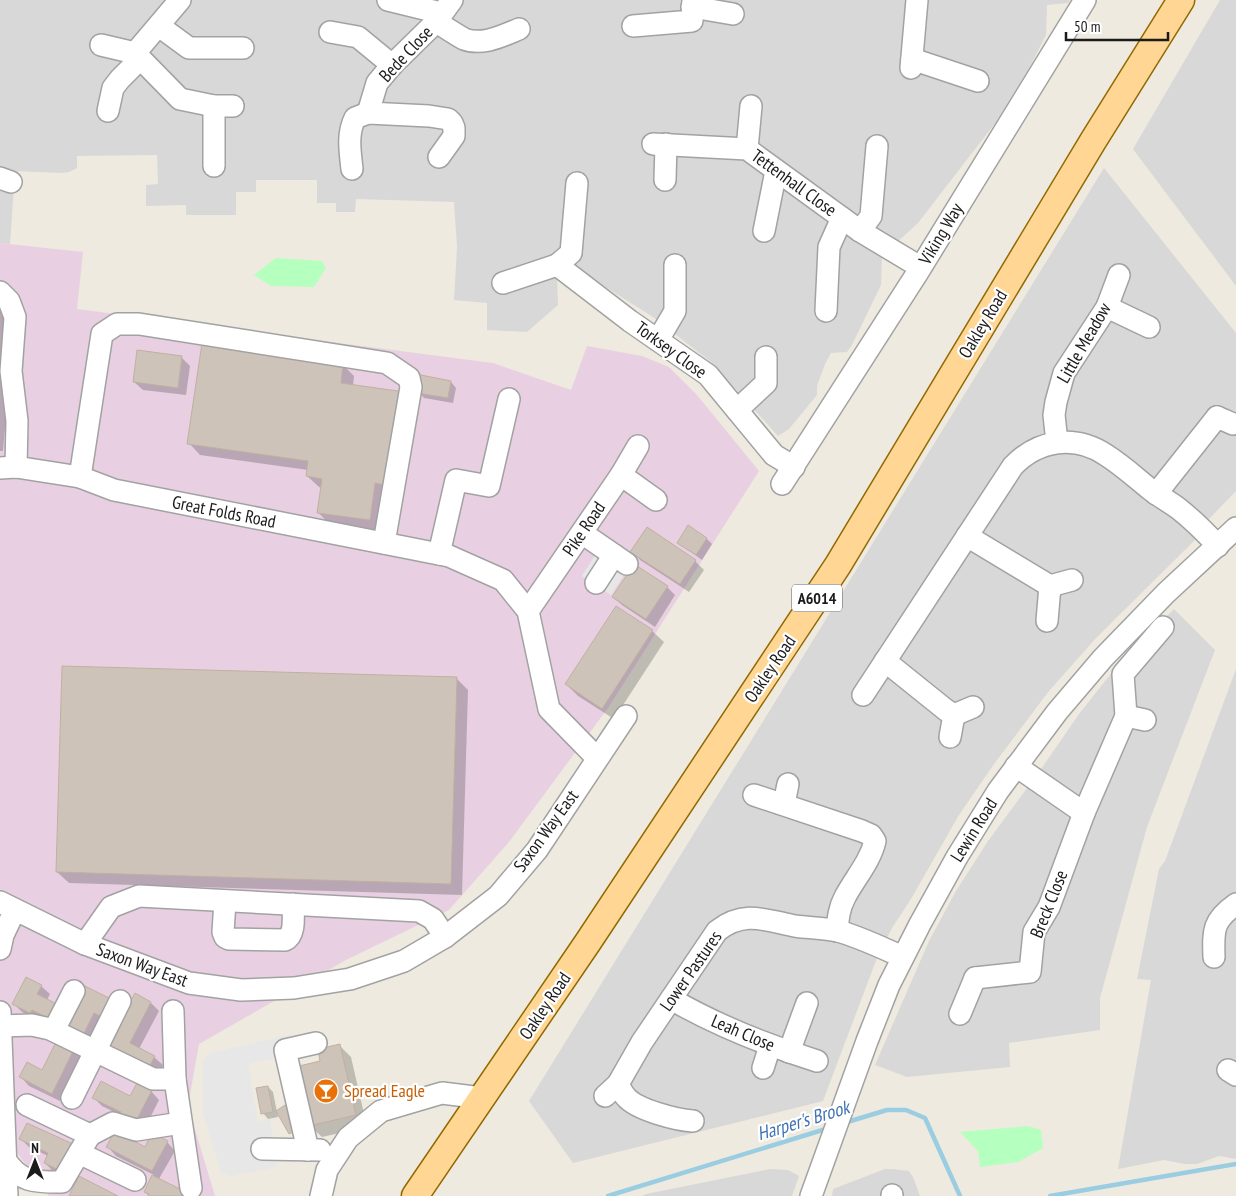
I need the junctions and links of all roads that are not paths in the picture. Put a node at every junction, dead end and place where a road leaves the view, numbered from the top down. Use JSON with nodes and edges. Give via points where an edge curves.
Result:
{"nodes":[{"id":1,"x":180,"y":0,"type":"edge"},
{"id":2,"x":388,"y":0,"type":"edge"},
{"id":3,"x":917,"y":0,"type":"edge"},
{"id":4,"x":1085,"y":0,"type":"edge"},
{"id":5,"x":1182,"y":0,"type":"edge"},
{"id":6,"x":692,"y":9,"type":"edge"},
{"id":7,"x":443,"y":12,"type":"edge"},
{"id":8,"x":733,"y":14,"type":"dead end"},
{"id":9,"x":159,"y":26,"type":"junction"},
{"id":10,"x":633,"y":26,"type":"dead end"},
{"id":11,"x":519,"y":30,"type":"dead end"},
{"id":12,"x":330,"y":32,"type":"dead end"},
{"id":13,"x":101,"y":45,"type":"dead end"},
{"id":14,"x":243,"y":48,"type":"dead end"},
{"id":15,"x":137,"y":56,"type":"junction"},
{"id":16,"x":392,"y":65,"type":"junction"},
{"id":17,"x":978,"y":81,"type":"dead end"},
{"id":18,"x":752,"y":106,"type":"dead end"},
{"id":19,"x":108,"y":112,"type":"dead end"},
{"id":20,"x":368,"y":113,"type":"junction"},
{"id":21,"x":878,"y":146,"type":"dead end"},
{"id":22,"x":747,"y":149,"type":"junction"},
{"id":23,"x":439,"y":157,"type":"dead end"},
{"id":24,"x":214,"y":166,"type":"dead end"},
{"id":25,"x":352,"y":168,"type":"dead end"},
{"id":26,"x":776,"y":171,"type":"junction"},
{"id":27,"x":665,"y":180,"type":"dead end"},
{"id":28,"x":577,"y":183,"type":"dead end"},
{"id":29,"x":842,"y":218,"type":"junction"},
{"id":30,"x":764,"y":231,"type":"dead end"},
{"id":31,"x":860,"y":231,"type":"junction"},
{"id":32,"x":557,"y":265,"type":"junction"},
{"id":33,"x":675,"y":265,"type":"dead end"},
{"id":34,"x":920,"y":267,"type":"junction"},
{"id":35,"x":1119,"y":275,"type":"dead end"},
{"id":36,"x":503,"y":283,"type":"dead end"},
{"id":37,"x":0,"y":292,"type":"edge"},
{"id":38,"x":1107,"y":307,"type":"junction"},
{"id":39,"x":826,"y":311,"type":"dead end"},
{"id":40,"x":1149,"y":327,"type":"dead end"},
{"id":41,"x":658,"y":340,"type":"junction"},
{"id":42,"x":766,"y":357,"type":"dead end"},
{"id":43,"x":509,"y":399,"type":"dead end"},
{"id":44,"x":737,"y":410,"type":"junction"},
{"id":45,"x":1221,"y":413,"type":"dead end"},
{"id":46,"x":1057,"y":442,"type":"junction"},
{"id":47,"x":638,"y":446,"type":"dead end"},
{"id":48,"x":8,"y":468,"type":"edge"},
{"id":49,"x":621,"y":475,"type":"junction"},
{"id":50,"x":788,"y":475,"type":"joint"},
{"id":51,"x":80,"y":477,"type":"junction"},
{"id":52,"x":1156,"y":494,"type":"junction"},
{"id":53,"x":656,"y":500,"type":"dead end"},
{"id":54,"x":1236,"y":528,"type":"edge"},
{"id":55,"x":582,"y":533,"type":"junction"},
{"id":56,"x":967,"y":536,"type":"junction"},
{"id":57,"x":384,"y":543,"type":"junction"},
{"id":58,"x":1218,"y":546,"type":"junction"},
{"id":59,"x":444,"y":555,"type":"junction"},
{"id":60,"x":1072,"y":580,"type":"dead end"},
{"id":61,"x":596,"y":583,"type":"dead end"},
{"id":62,"x":1050,"y":586,"type":"junction"},
{"id":63,"x":528,"y":611,"type":"junction"},
{"id":64,"x":1048,"y":621,"type":"dead end"},
{"id":65,"x":1163,"y":627,"type":"dead end"},
{"id":66,"x":885,"y":661,"type":"junction"},
{"id":67,"x":862,"y":695,"type":"dead end"},
{"id":68,"x":626,"y":716,"type":"dead end"},
{"id":69,"x":950,"y":737,"type":"dead end"},
{"id":70,"x":597,"y":758,"type":"junction"},
{"id":71,"x":1016,"y":766,"type":"junction"},
{"id":72,"x":754,"y":794,"type":"dead end"},
{"id":73,"x":1084,"y":813,"type":"junction"},
{"id":74,"x":225,"y":901,"type":"junction"},
{"id":75,"x":293,"y":904,"type":"junction"},
{"id":76,"x":1236,"y":904,"type":"edge"},
{"id":77,"x":7,"y":906,"type":"edge"},
{"id":78,"x":837,"y":931,"type":"junction"},
{"id":79,"x":446,"y":937,"type":"junction"},
{"id":80,"x":85,"y":944,"type":"junction"},
{"id":81,"x":0,"y":949,"type":"edge"},
{"id":82,"x":903,"y":957,"type":"junction"},
{"id":83,"x":1214,"y":957,"type":"dead end"},
{"id":84,"x":74,"y":991,"type":"dead end"},
{"id":85,"x":671,"y":999,"type":"junction"},
{"id":86,"x":120,"y":1001,"type":"dead end"},
{"id":87,"x":807,"y":1003,"type":"dead end"},
{"id":88,"x":172,"y":1011,"type":"dead end"},
{"id":89,"x":0,"y":1012,"type":"edge"},
{"id":90,"x":960,"y":1014,"type":"dead end"},
{"id":91,"x":0,"y":1026,"type":"edge"},
{"id":92,"x":54,"y":1030,"type":"junction"},
{"id":93,"x":316,"y":1043,"type":"dead end"},
{"id":94,"x":1,"y":1047,"type":"edge"},
{"id":95,"x":780,"y":1049,"type":"junction"},
{"id":96,"x":96,"y":1052,"type":"junction"},
{"id":97,"x":817,"y":1061,"type":"dead end"},
{"id":98,"x":763,"y":1068,"type":"dead end"},
{"id":99,"x":175,"y":1078,"type":"junction"},
{"id":100,"x":72,"y":1098,"type":"dead end"},
{"id":101,"x":482,"y":1098,"type":"junction"},
{"id":102,"x":27,"y":1105,"type":"dead end"},
{"id":103,"x":693,"y":1121,"type":"dead end"},
{"id":104,"x":181,"y":1123,"type":"junction"},
{"id":105,"x":84,"y":1144,"type":"junction"},
{"id":106,"x":262,"y":1149,"type":"dead end"},
{"id":107,"x":308,"y":1150,"type":"junction"},
{"id":108,"x":340,"y":1150,"type":"junction"},
{"id":109,"x":5,"y":1159,"type":"junction"},
{"id":110,"x":136,"y":1180,"type":"dead end"},
{"id":111,"x":191,"y":1188,"type":"dead end"},
{"id":112,"x":421,"y":1188,"type":"edge"},
{"id":113,"x":7,"y":1196,"type":"edge"},
{"id":114,"x":321,"y":1196,"type":"edge"},
{"id":115,"x":812,"y":1196,"type":"edge"}],
"edges":[{"from":1,"to":9,"type":"street"},
{"from":2,"to":7,"type":"street"},
{"from":3,"to":17,"type":"street","via":[[908,56]]},
{"from":4,"to":34,"type":"street","name":"Viking Way"},
{"from":5,"to":101,"type":"main road","name":"Oakley Road","number":"A6014","via":[[1088,149],[838,566]]},
{"from":6,"to":8,"type":"street"},
{"from":6,"to":10,"type":"street"},
{"from":7,"to":11,"type":"street","via":[[466,39],[491,40]]},
{"from":7,"to":16,"type":"street","name":"Bede Close"},
{"from":9,"to":14,"type":"street","via":[[189,48]]},
{"from":9,"to":15,"type":"street"},
{"from":12,"to":16,"type":"street","via":[[358,37]]},
{"from":13,"to":15,"type":"street"},
{"from":15,"to":19,"type":"street","via":[[113,88]]},
{"from":15,"to":24,"type":"street","via":[[180,99],[223,106]]},
{"from":16,"to":20,"type":"street","name":"Bede Close","via":[[377,83]]},
{"from":18,"to":22,"type":"street"},
{"from":20,"to":23,"type":"street","via":[[448,119],[454,128],[454,136]]},
{"from":20,"to":25,"type":"street","via":[[355,118],[352,124],[349,140]]},
{"from":21,"to":31,"type":"street","via":[[871,216]]},
{"from":22,"to":26,"type":"street","name":"Tettenhall Close"},
{"from":22,"to":27,"type":"street","name":"Tettenhall Close","via":[[660,144]]},
{"from":26,"to":29,"type":"street","name":"Tettenhall Close"},
{"from":26,"to":30,"type":"street"},
{"from":28,"to":32,"type":"street","via":[[571,253]]},
{"from":29,"to":31,"type":"street","name":"Tettenhall Close"},
{"from":29,"to":39,"type":"street","via":[[829,247]]},
{"from":31,"to":34,"type":"street","name":"Tettenhall Close"},
{"from":32,"to":36,"type":"street"},
{"from":32,"to":41,"type":"street","name":"Torksey Close"},
{"from":33,"to":41,"type":"street","via":[[675,311]]},
{"from":34,"to":50,"type":"street","name":"Viking Way"},
{"from":35,"to":38,"type":"street","name":"Little Meadow"},
{"from":37,"to":48,"type":"street","via":[[9,301],[15,317],[11,370],[17,421]]},
{"from":38,"to":40,"type":"street"},
{"from":38,"to":46,"type":"street","name":"Little Meadow","via":[[1064,373],[1055,409]]},
{"from":41,"to":44,"type":"street","name":"Torksey Close","via":[[708,375]]},
{"from":42,"to":44,"type":"street","via":[[766,383]]},
{"from":43,"to":59,"type":"street","via":[[489,486],[456,480]]},
{"from":44,"to":50,"type":"street","name":"Torksey Close"},
{"from":45,"to":52,"type":"street"},
{"from":46,"to":52,"type":"street","via":[[1083,444],[1105,454]]},
{"from":46,"to":56,"type":"street","via":[[1031,450],[1017,461]]},
{"from":47,"to":49,"type":"street","name":"Pike Road"},
{"from":48,"to":51,"type":"street","name":"Great Folds Road"},
{"from":49,"to":53,"type":"street"},
{"from":49,"to":55,"type":"street","name":"Pike Road"},
{"from":51,"to":57,"type":"street","name":"Great Folds Road","via":[[114,490]]},
{"from":51,"to":57,"type":"street","via":[[102,334],[117,324],[139,324],[387,363],[409,378],[411,387]]},
{"from":52,"to":58,"type":"street","via":[[1178,508]]},
{"from":54,"to":58,"type":"street","name":"Lewin Road"},
{"from":55,"to":61,"type":"street","via":[[620,560]]},
{"from":55,"to":63,"type":"street","name":"Pike Road"},
{"from":56,"to":62,"type":"street"},
{"from":56,"to":66,"type":"street"},
{"from":57,"to":59,"type":"street","name":"Great Folds Road"},
{"from":58,"to":71,"type":"street","name":"Lewin Road","via":[[1124,635],[1057,712]]},
{"from":59,"to":63,"type":"street","name":"Great Folds Road","via":[[503,580]]},
{"from":60,"to":62,"type":"street"},
{"from":62,"to":64,"type":"street"},
{"from":63,"to":70,"type":"street","via":[[549,709]]},
{"from":65,"to":73,"type":"street","name":"Breck Close","via":[[1123,674],[1132,711]]},
{"from":66,"to":67,"type":"street"},
{"from":66,"to":69,"type":"street","via":[[946,710],[964,711]]},
{"from":68,"to":70,"type":"street","name":"Saxon Way East"},
{"from":70,"to":79,"type":"street","name":"Saxon Way East","via":[[537,850],[498,896]]},
{"from":71,"to":73,"type":"street"},
{"from":71,"to":82,"type":"street","name":"Lewin Road","via":[[957,857]]},
{"from":72,"to":78,"type":"street","via":[[786,794],[871,835],[881,833],[844,898],[838,914]]},
{"from":73,"to":90,"type":"street","name":"Breck Close","via":[[1049,907],[1034,932],[1031,980],[970,972]]},
{"from":74,"to":75,"type":"street"},
{"from":74,"to":75,"type":"street","via":[[224,932],[229,939],[289,939]]},
{"from":74,"to":80,"type":"street","via":[[139,896],[111,908]]},
{"from":75,"to":79,"type":"street","via":[[420,911],[433,919]]},
{"from":76,"to":83,"type":"street","via":[[1224,912],[1216,924]]},
{"from":77,"to":80,"type":"street","name":"Saxon Way East"},
{"from":77,"to":81,"type":"street"},
{"from":78,"to":82,"type":"street","name":"Lower Pastures"},
{"from":78,"to":85,"type":"street","name":"Lower Pastures","via":[[764,919],[731,922],[717,931]]},
{"from":79,"to":80,"type":"street","name":"Saxon Way East","via":[[404,961],[350,979],[294,988],[241,990],[188,984]]},
{"from":82,"to":115,"type":"street","name":"Lewin Road","via":[[880,1006]]},
{"from":84,"to":92,"type":"street"},
{"from":85,"to":95,"type":"street","name":"Leah Close","via":[[697,1014]]},
{"from":85,"to":103,"type":"street","name":"Lower Pastures","via":[[612,1090],[663,1116]]},
{"from":86,"to":96,"type":"street"},
{"from":87,"to":95,"type":"street"},
{"from":88,"to":99,"type":"street"},
{"from":89,"to":91,"type":"street"},
{"from":91,"to":92,"type":"street","via":[[32,1025]]},
{"from":91,"to":94,"type":"street"},
{"from":92,"to":96,"type":"street"},
{"from":93,"to":107,"type":"street","via":[[285,1050]]},
{"from":94,"to":109,"type":"street"},
{"from":95,"to":97,"type":"street","name":"Leah Close"},
{"from":95,"to":98,"type":"street"},
{"from":96,"to":99,"type":"street","via":[[152,1079]]},
{"from":96,"to":100,"type":"street"},
{"from":99,"to":104,"type":"street"},
{"from":101,"to":108,"type":"street","via":[[442,1093],[381,1111],[348,1138]]},
{"from":101,"to":112,"type":"main road","name":"Oakley Road","number":"A6014"},
{"from":102,"to":105,"type":"street"},
{"from":104,"to":105,"type":"street","via":[[136,1130],[113,1123]]},
{"from":104,"to":111,"type":"street"},
{"from":105,"to":109,"type":"street","via":[[62,1182],[35,1182],[12,1170]]},
{"from":105,"to":110,"type":"street"},
{"from":106,"to":107,"type":"street"},
{"from":107,"to":108,"type":"street"},
{"from":108,"to":114,"type":"street","via":[[327,1170]]},
{"from":109,"to":113,"type":"street"}]}
